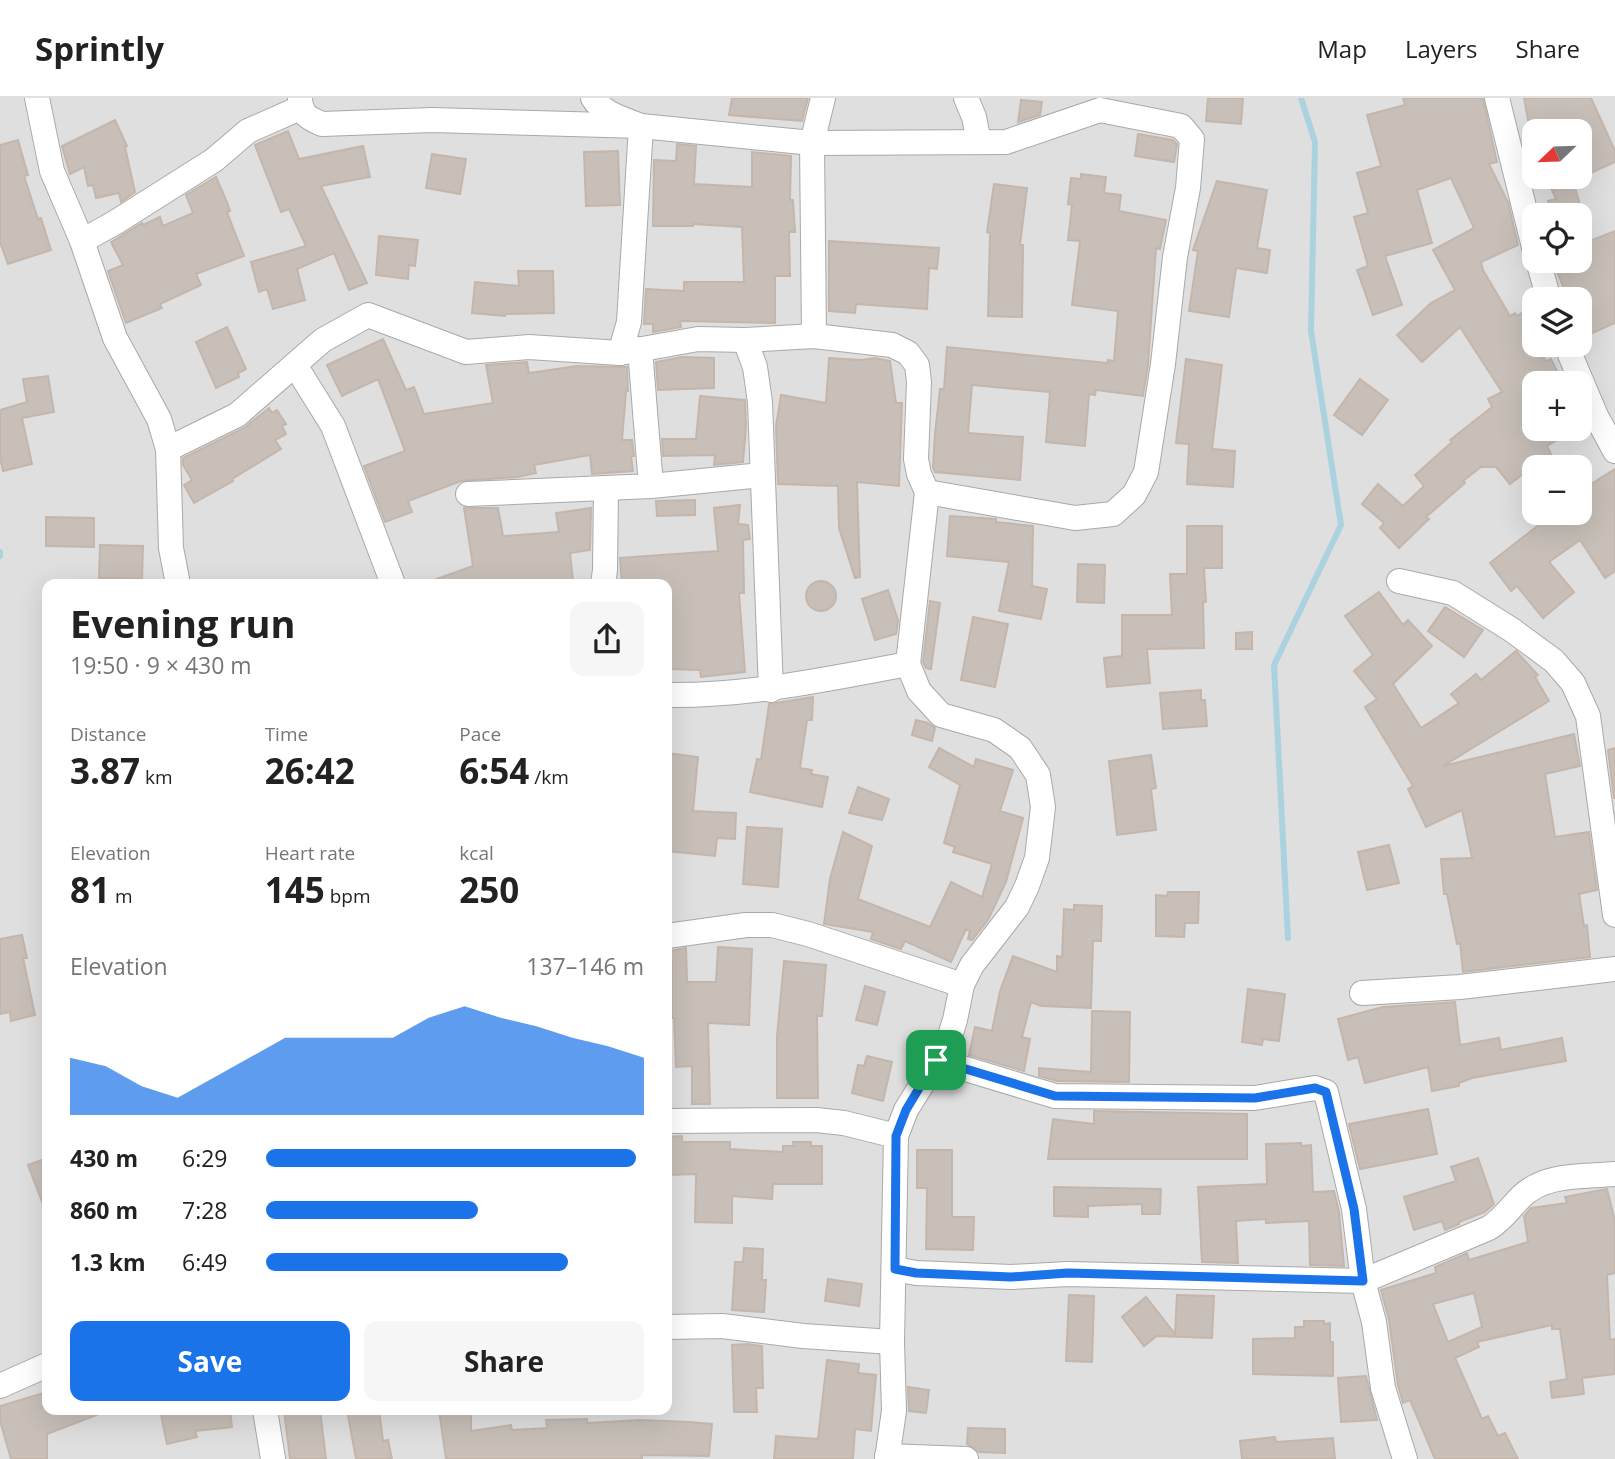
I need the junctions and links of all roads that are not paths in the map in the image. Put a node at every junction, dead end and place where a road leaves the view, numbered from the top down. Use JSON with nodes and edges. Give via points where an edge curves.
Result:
{"nodes":[{"id":1,"x":37,"y":98,"type":"edge"},
{"id":2,"x":593,"y":98,"type":"edge"},
{"id":3,"x":823,"y":98,"type":"edge"},
{"id":4,"x":966,"y":98,"type":"edge"},
{"id":5,"x":1497,"y":98,"type":"edge"},
{"id":6,"x":300,"y":103,"type":"edge"},
{"id":7,"x":641,"y":126,"type":"junction"},
{"id":8,"x":979,"y":142,"type":"junction"},
{"id":9,"x":812,"y":143,"type":"junction"},
{"id":10,"x":1523,"y":203,"type":"edge"},
{"id":11,"x":82,"y":241,"type":"junction"},
{"id":12,"x":814,"y":336,"type":"junction"},
{"id":13,"x":744,"y":340,"type":"junction"},
{"id":14,"x":630,"y":351,"type":"junction"},
{"id":15,"x":1571,"y":357,"type":"edge"},
{"id":16,"x":295,"y":365,"type":"junction"},
{"id":17,"x":168,"y":449,"type":"junction"},
{"id":18,"x":1615,"y":451,"type":"edge"},
{"id":19,"x":762,"y":475,"type":"junction"},
{"id":20,"x":651,"y":486,"type":"junction"},
{"id":21,"x":606,"y":489,"type":"junction"},
{"id":22,"x":927,"y":492,"type":"junction"},
{"id":23,"x":468,"y":494,"type":"dead end"},
{"id":24,"x":177,"y":579,"type":"edge"},
{"id":25,"x":391,"y":579,"type":"edge"},
{"id":26,"x":604,"y":579,"type":"edge"},
{"id":27,"x":1399,"y":581,"type":"dead end"},
{"id":28,"x":908,"y":664,"type":"junction"},
{"id":29,"x":771,"y":690,"type":"junction"},
{"id":30,"x":672,"y":695,"type":"edge"},
{"id":31,"x":1615,"y":915,"type":"edge"},
{"id":32,"x":672,"y":935,"type":"edge"},
{"id":33,"x":1615,"y":969,"type":"edge"},
{"id":34,"x":962,"y":985,"type":"junction"},
{"id":35,"x":1362,"y":993,"type":"dead end"},
{"id":36,"x":936,"y":1060,"type":"junction"},
{"id":37,"x":672,"y":1121,"type":"edge"},
{"id":38,"x":896,"y":1136,"type":"junction"},
{"id":39,"x":1615,"y":1174,"type":"edge"},
{"id":40,"x":895,"y":1269,"type":"junction"},
{"id":41,"x":1363,"y":1281,"type":"junction"},
{"id":42,"x":672,"y":1327,"type":"edge"},
{"id":43,"x":892,"y":1342,"type":"junction"},
{"id":44,"x":42,"y":1366,"type":"edge"},
{"id":45,"x":0,"y":1385,"type":"edge"},
{"id":46,"x":266,"y":1415,"type":"edge"},
{"id":47,"x":887,"y":1458,"type":"edge"},
{"id":48,"x":273,"y":1459,"type":"edge"},
{"id":49,"x":966,"y":1459,"type":"edge"},
{"id":50,"x":1405,"y":1459,"type":"edge"}],
"edges":[{"from":1,"to":11,"type":"street","via":[[52,171]]},
{"from":2,"to":7,"type":"street","via":[[611,114]]},
{"from":3,"to":9,"type":"street"},
{"from":4,"to":8,"type":"street"},
{"from":5,"to":10,"type":"street"},
{"from":6,"to":7,"type":"street","via":[[306,118],[322,124],[432,120]]},
{"from":6,"to":11,"type":"street","via":[[248,131],[214,160]]},
{"from":7,"to":9,"type":"street"},
{"from":7,"to":14,"type":"street"},
{"from":8,"to":9,"type":"street"},
{"from":8,"to":22,"type":"street","via":[[1006,142],[1100,110],[1181,126],[1192,139],[1163,364],[1146,472],[1134,495],[1113,514],[1075,518]]},
{"from":9,"to":12,"type":"street"},
{"from":11,"to":17,"type":"street","via":[[115,338],[159,419]]},
{"from":12,"to":13,"type":"street"},
{"from":12,"to":22,"type":"street","via":[[892,345],[908,352],[917,365],[916,459]]},
{"from":13,"to":14,"type":"street","via":[[698,339]]},
{"from":13,"to":19,"type":"street","via":[[755,367],[760,402]]},
{"from":14,"to":16,"type":"street","via":[[529,347],[466,352],[368,315],[323,340]]},
{"from":14,"to":20,"type":"street"},
{"from":15,"to":18,"type":"street"},
{"from":16,"to":17,"type":"street","via":[[237,415]]},
{"from":16,"to":25,"type":"street","via":[[333,426]]},
{"from":17,"to":24,"type":"street","via":[[171,548]]},
{"from":19,"to":20,"type":"street"},
{"from":19,"to":29,"type":"street"},
{"from":20,"to":21,"type":"street"},
{"from":21,"to":23,"type":"street"},
{"from":21,"to":26,"type":"street"},
{"from":22,"to":28,"type":"street"},
{"from":27,"to":31,"type":"street","via":[[1453,593],[1554,661],[1573,683],[1588,716]]},
{"from":28,"to":29,"type":"street"},
{"from":28,"to":34,"type":"street","via":[[919,691],[941,715],[994,730],[1020,748],[1038,775],[1043,807],[1037,858],[1027,886]]},
{"from":29,"to":30,"type":"street"},
{"from":32,"to":34,"type":"street","via":[[772,925]]},
{"from":33,"to":35,"type":"street"},
{"from":34,"to":36,"type":"street","via":[[955,1020]]},
{"from":36,"to":38,"type":"street"},
{"from":36,"to":41,"type":"street","via":[[1055,1096],[1255,1098],[1315,1088],[1326,1092],[1354,1209]]},
{"from":37,"to":38,"type":"street","via":[[816,1120],[844,1122]]},
{"from":38,"to":40,"type":"street"},
{"from":39,"to":41,"type":"street","via":[[1552,1179],[1535,1185],[1489,1228]]},
{"from":40,"to":41,"type":"street","via":[[1011,1277],[1068,1273]]},
{"from":40,"to":43,"type":"street"},
{"from":41,"to":50,"type":"street","via":[[1383,1388]]},
{"from":42,"to":43,"type":"street","via":[[722,1326]]},
{"from":43,"to":47,"type":"street","via":[[894,1411]]},
{"from":44,"to":45,"type":"street"},
{"from":46,"to":48,"type":"street"},
{"from":47,"to":49,"type":"street"}]}
